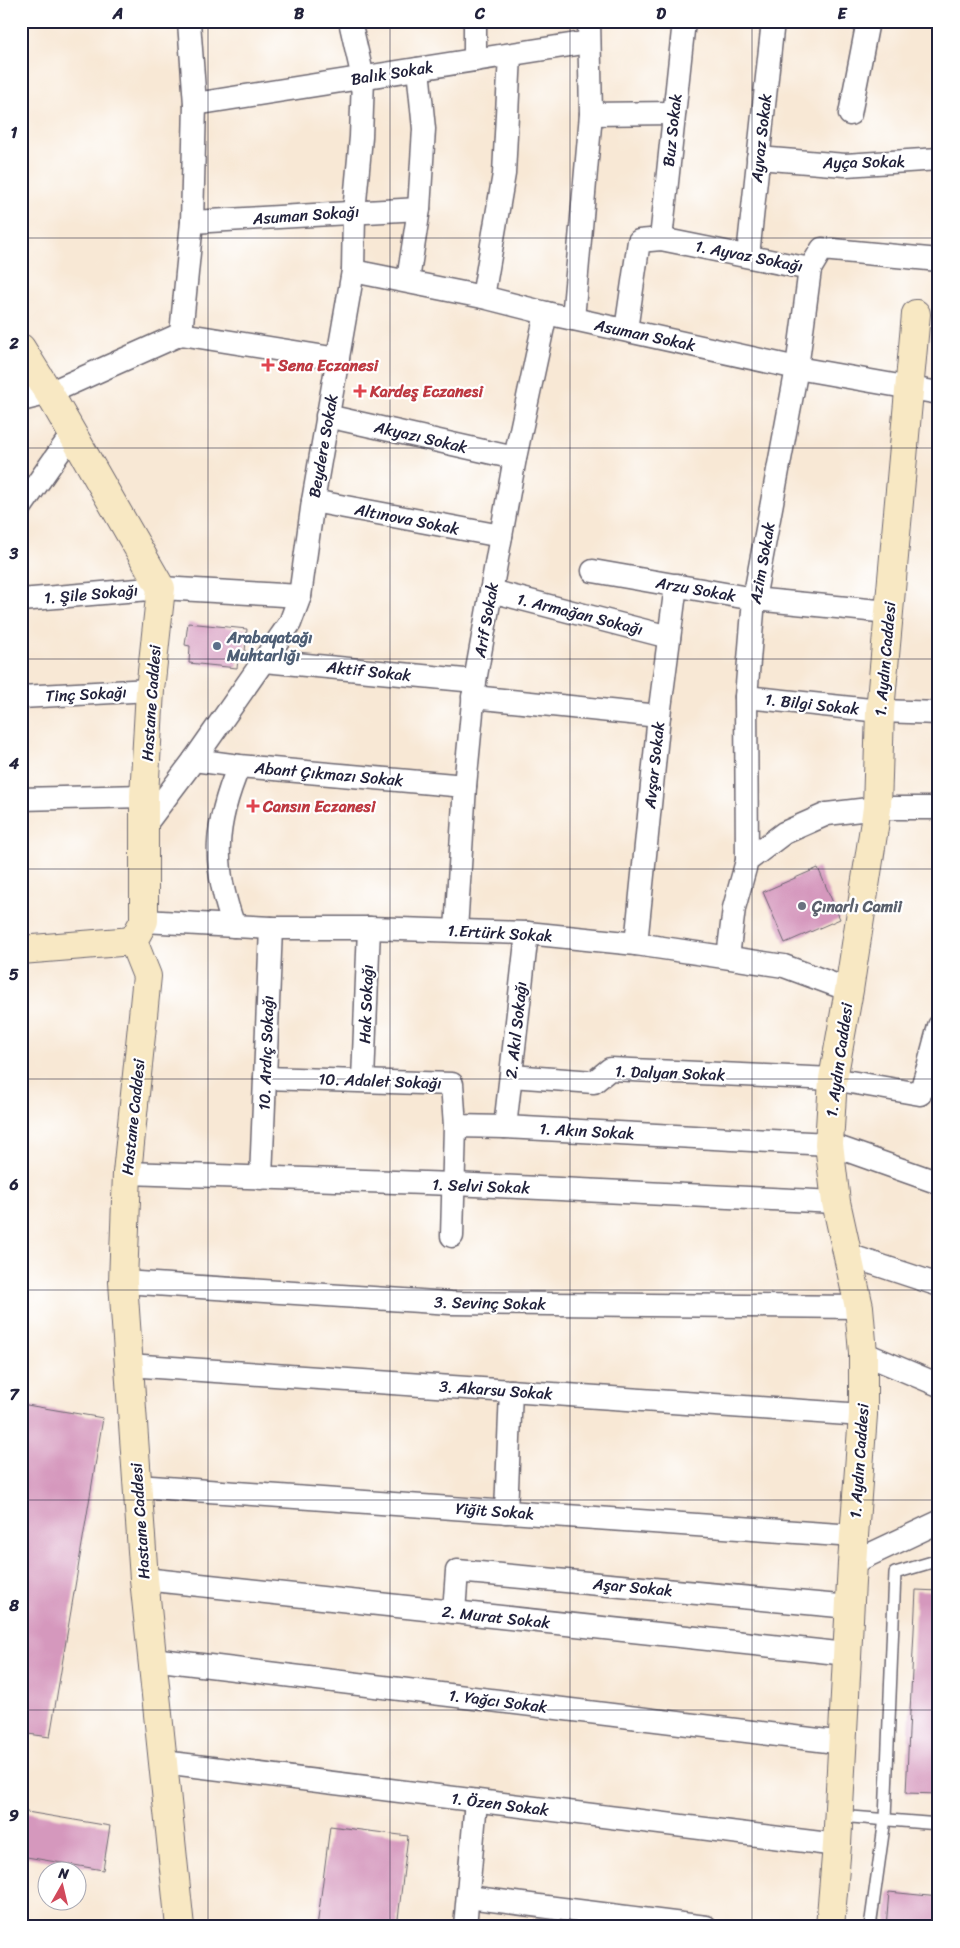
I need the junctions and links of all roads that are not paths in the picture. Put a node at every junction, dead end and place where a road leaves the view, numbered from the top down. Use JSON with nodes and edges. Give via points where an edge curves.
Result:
{"nodes":[{"id":1,"x":350,"y":21,"type":"edge"},
{"id":2,"x":475,"y":21,"type":"edge"},
{"id":3,"x":684,"y":21,"type":"edge"},
{"id":4,"x":773,"y":21,"type":"edge"},
{"id":5,"x":868,"y":21,"type":"edge"},
{"id":6,"x":189,"y":22,"type":"edge"},
{"id":7,"x":589,"y":32,"type":"edge"},
{"id":8,"x":510,"y":54,"type":"junction"},
{"id":9,"x":475,"y":60,"type":"junction"},
{"id":10,"x":418,"y":69,"type":"junction"},
{"id":11,"x":363,"y":78,"type":"junction"},
{"id":12,"x":195,"y":104,"type":"junction"},
{"id":13,"x":674,"y":113,"type":"junction"},
{"id":14,"x":591,"y":114,"type":"junction"},
{"id":15,"x":850,"y":114,"type":"dead end"},
{"id":16,"x":758,"y":158,"type":"junction"},
{"id":17,"x":939,"y":159,"type":"edge"},
{"id":18,"x":419,"y":208,"type":"junction"},
{"id":19,"x":354,"y":212,"type":"junction"},
{"id":20,"x":192,"y":222,"type":"junction"},
{"id":21,"x":661,"y":239,"type":"junction"},
{"id":22,"x":748,"y":256,"type":"junction"},
{"id":23,"x":939,"y":260,"type":"edge"},
{"id":24,"x":810,"y":268,"type":"junction"},
{"id":25,"x":353,"y":270,"type":"junction"},
{"id":26,"x":408,"y":280,"type":"junction"},
{"id":27,"x":483,"y":297,"type":"junction"},
{"id":28,"x":546,"y":313,"type":"junction"},
{"id":29,"x":916,"y":314,"type":"dead end"},
{"id":30,"x":573,"y":319,"type":"junction"},
{"id":31,"x":626,"y":330,"type":"junction"},
{"id":32,"x":181,"y":334,"type":"junction"},
{"id":33,"x":21,"y":348,"type":"edge"},
{"id":34,"x":338,"y":359,"type":"junction"},
{"id":35,"x":797,"y":368,"type":"junction"},
{"id":36,"x":908,"y":389,"type":"junction"},
{"id":37,"x":49,"y":393,"type":"junction"},
{"id":38,"x":939,"y":393,"type":"edge"},
{"id":39,"x":21,"y":400,"type":"edge"},
{"id":40,"x":327,"y":416,"type":"junction"},
{"id":41,"x":72,"y":434,"type":"junction"},
{"id":42,"x":516,"y":458,"type":"junction"},
{"id":43,"x":313,"y":501,"type":"junction"},
{"id":44,"x":21,"y":507,"type":"edge"},
{"id":45,"x":502,"y":536,"type":"junction"},
{"id":46,"x":593,"y":570,"type":"dead end"},
{"id":47,"x":676,"y":585,"type":"junction"},
{"id":48,"x":161,"y":588,"type":"junction"},
{"id":49,"x":491,"y":591,"type":"junction"},
{"id":50,"x":300,"y":596,"type":"junction"},
{"id":51,"x":754,"y":599,"type":"junction"},
{"id":52,"x":21,"y":600,"type":"edge"},
{"id":53,"x":890,"y":612,"type":"junction"},
{"id":54,"x":669,"y":637,"type":"junction"},
{"id":55,"x":264,"y":661,"type":"junction"},
{"id":56,"x":474,"y":689,"type":"junction"},
{"id":57,"x":150,"y":690,"type":"junction"},
{"id":58,"x":746,"y":696,"type":"junction"},
{"id":59,"x":21,"y":697,"type":"edge"},
{"id":60,"x":880,"y":711,"type":"junction"},
{"id":61,"x":939,"y":713,"type":"edge"},
{"id":62,"x":659,"y":716,"type":"junction"},
{"id":63,"x":194,"y":760,"type":"junction"},
{"id":64,"x":239,"y":766,"type":"junction"},
{"id":65,"x":465,"y":786,"type":"junction"},
{"id":66,"x":144,"y":796,"type":"junction"},
{"id":67,"x":21,"y":798,"type":"edge"},
{"id":68,"x":877,"y":808,"type":"junction"},
{"id":69,"x":939,"y":808,"type":"edge"},
{"id":70,"x":145,"y":825,"type":"junction"},
{"id":71,"x":747,"y":860,"type":"junction"},
{"id":72,"x":234,"y":926,"type":"junction"},
{"id":73,"x":271,"y":928,"type":"junction"},
{"id":74,"x":369,"y":928,"type":"junction"},
{"id":75,"x":456,"y":930,"type":"junction"},
{"id":76,"x":139,"y":931,"type":"junction"},
{"id":77,"x":528,"y":934,"type":"junction"},
{"id":78,"x":636,"y":944,"type":"junction"},
{"id":79,"x":21,"y":950,"type":"edge"},
{"id":80,"x":728,"y":957,"type":"junction"},
{"id":81,"x":849,"y":990,"type":"junction"},
{"id":82,"x":939,"y":1026,"type":"edge"},
{"id":83,"x":933,"y":1073,"type":"edge"},
{"id":84,"x":511,"y":1076,"type":"junction"},
{"id":85,"x":265,"y":1078,"type":"junction"},
{"id":86,"x":833,"y":1079,"type":"junction"},
{"id":87,"x":363,"y":1080,"type":"junction"},
{"id":88,"x":455,"y":1126,"type":"junction"},
{"id":89,"x":506,"y":1127,"type":"junction"},
{"id":90,"x":829,"y":1144,"type":"junction"},
{"id":91,"x":127,"y":1173,"type":"junction"},
{"id":92,"x":261,"y":1178,"type":"junction"},
{"id":93,"x":939,"y":1182,"type":"edge"},
{"id":94,"x":454,"y":1184,"type":"junction"},
{"id":95,"x":836,"y":1202,"type":"junction"},
{"id":96,"x":452,"y":1236,"type":"dead end"},
{"id":97,"x":848,"y":1255,"type":"junction"},
{"id":98,"x":123,"y":1282,"type":"junction"},
{"id":99,"x":939,"y":1285,"type":"edge"},
{"id":100,"x":859,"y":1307,"type":"junction"},
{"id":101,"x":863,"y":1353,"type":"junction"},
{"id":102,"x":128,"y":1365,"type":"junction"},
{"id":103,"x":939,"y":1385,"type":"edge"},
{"id":104,"x":511,"y":1392,"type":"junction"},
{"id":105,"x":863,"y":1416,"type":"junction"},
{"id":106,"x":137,"y":1486,"type":"junction"},
{"id":107,"x":506,"y":1512,"type":"junction"},
{"id":108,"x":939,"y":1522,"type":"edge"},
{"id":109,"x":854,"y":1536,"type":"junction"},
{"id":110,"x":939,"y":1560,"type":"edge"},
{"id":111,"x":852,"y":1563,"type":"junction"},
{"id":112,"x":144,"y":1579,"type":"junction"},
{"id":113,"x":850,"y":1607,"type":"junction"},
{"id":114,"x":454,"y":1612,"type":"junction"},
{"id":115,"x":847,"y":1654,"type":"junction"},
{"id":116,"x":152,"y":1659,"type":"junction"},
{"id":117,"x":844,"y":1743,"type":"junction"},
{"id":118,"x":163,"y":1762,"type":"junction"},
{"id":119,"x":476,"y":1801,"type":"junction"},
{"id":120,"x":839,"y":1816,"type":"junction"},
{"id":121,"x":885,"y":1819,"type":"junction"},
{"id":122,"x":939,"y":1824,"type":"edge"},
{"id":123,"x":838,"y":1845,"type":"junction"},
{"id":124,"x":468,"y":1897,"type":"junction"},
{"id":125,"x":180,"y":1927,"type":"edge"},
{"id":126,"x":465,"y":1927,"type":"edge"},
{"id":127,"x":706,"y":1927,"type":"edge"},
{"id":128,"x":830,"y":1927,"type":"edge"},
{"id":129,"x":870,"y":1927,"type":"edge"}],
"edges":[{"from":1,"to":11,"type":"street","name":"Beydere Sokak"},
{"from":2,"to":9,"type":"street"},
{"from":3,"to":13,"type":"street","name":"Buz Sokak"},
{"from":4,"to":16,"type":"street","name":"Ayvaz Sokak"},
{"from":5,"to":15,"type":"street"},
{"from":6,"to":12,"type":"street"},
{"from":7,"to":8,"type":"street","name":"Balık Sokak"},
{"from":7,"to":14,"type":"street"},
{"from":8,"to":9,"type":"street","name":"Balık Sokak"},
{"from":8,"to":27,"type":"street","via":[[504,174]]},
{"from":9,"to":10,"type":"street","name":"Balık Sokak"},
{"from":10,"to":11,"type":"street","name":"Balık Sokak"},
{"from":10,"to":18,"type":"street","via":[[424,129]]},
{"from":11,"to":12,"type":"street","name":"Balık Sokak"},
{"from":11,"to":19,"type":"street","name":"Beydere Sokak"},
{"from":12,"to":20,"type":"street"},
{"from":13,"to":14,"type":"street"},
{"from":13,"to":21,"type":"street","name":"Buz Sokak"},
{"from":14,"to":30,"type":"street"},
{"from":16,"to":17,"type":"street","name":"Ayça Sokak","via":[[845,165]]},
{"from":16,"to":22,"type":"street","name":"Ayvaz Sokak"},
{"from":18,"to":19,"type":"street","name":"Asuman Sokağı"},
{"from":18,"to":26,"type":"street"},
{"from":19,"to":20,"type":"street","name":"Asuman Sokağı"},
{"from":19,"to":25,"type":"street","name":"Beydere Sokak"},
{"from":20,"to":32,"type":"street"},
{"from":21,"to":22,"type":"street","name":"1. Ayvaz Sokağı"},
{"from":21,"to":31,"type":"street","name":"1. Ayvaz Sokağı","via":[[639,241]]},
{"from":22,"to":24,"type":"street","name":"1. Ayvaz Sokağı"},
{"from":23,"to":24,"type":"street","name":"1. Ayvaz Sokağı","via":[[822,249]]},
{"from":24,"to":35,"type":"street","name":"Azim Sokak"},
{"from":25,"to":26,"type":"street","name":"Asuman Sokak"},
{"from":25,"to":34,"type":"street","name":"Beydere Sokak"},
{"from":26,"to":27,"type":"street","name":"Asuman Sokak"},
{"from":27,"to":28,"type":"street","name":"Asuman Sokak"},
{"from":28,"to":30,"type":"street","name":"Asuman Sokak"},
{"from":28,"to":42,"type":"street","name":"Arif Sokak"},
{"from":29,"to":36,"type":"main road","name":"1. Aydın Caddesi"},
{"from":30,"to":31,"type":"street","name":"Asuman Sokak"},
{"from":31,"to":35,"type":"street","name":"Asuman Sokak"},
{"from":32,"to":34,"type":"street"},
{"from":32,"to":37,"type":"street"},
{"from":33,"to":37,"type":"main road"},
{"from":34,"to":40,"type":"street","name":"Beydere Sokak"},
{"from":35,"to":36,"type":"street","name":"Asuman Sokak"},
{"from":35,"to":51,"type":"street","name":"Azim Sokak"},
{"from":36,"to":38,"type":"street","name":"Asuman Sokak"},
{"from":36,"to":53,"type":"main road","name":"1. Aydın Caddesi"},
{"from":37,"to":39,"type":"street"},
{"from":37,"to":41,"type":"main road"},
{"from":40,"to":42,"type":"street","name":"Akyazı Sokak"},
{"from":40,"to":43,"type":"street","name":"Beydere Sokak"},
{"from":41,"to":44,"type":"street"},
{"from":41,"to":48,"type":"main road"},
{"from":42,"to":45,"type":"street","name":"Arif Sokak"},
{"from":43,"to":45,"type":"street","name":"Altınova Sokak"},
{"from":43,"to":50,"type":"street","name":"Beydere Sokak"},
{"from":45,"to":49,"type":"street","name":"Arif Sokak"},
{"from":46,"to":47,"type":"street","name":"Arzu Sokak"},
{"from":47,"to":51,"type":"street","name":"Arzu Sokak"},
{"from":47,"to":54,"type":"street","name":"Avşar Sokak"},
{"from":48,"to":50,"type":"street","name":"1. Şile Sokağı"},
{"from":48,"to":52,"type":"street","name":"1. Şile Sokağı"},
{"from":48,"to":57,"type":"main road","name":"Hastane Caddesi"},
{"from":49,"to":54,"type":"street","name":"1. Armağan Sokağı"},
{"from":49,"to":56,"type":"street","name":"Arif Sokak"},
{"from":50,"to":55,"type":"street","name":"Beydere Sokak","via":[[290,623]]},
{"from":51,"to":53,"type":"street","name":"Arzu Sokak"},
{"from":51,"to":58,"type":"street","name":"Azim Sokak"},
{"from":53,"to":60,"type":"main road","name":"1. Aydın Caddesi"},
{"from":54,"to":62,"type":"street","name":"Avşar Sokak"},
{"from":55,"to":56,"type":"street","name":"Aktif Sokak"},
{"from":55,"to":63,"type":"street","name":"Beydere Sokak"},
{"from":56,"to":62,"type":"street","name":"Aktif Sokak"},
{"from":56,"to":65,"type":"street","name":"Arif Sokak"},
{"from":57,"to":59,"type":"street","name":"Tinç Sokağı"},
{"from":57,"to":66,"type":"main road","name":"Hastane Caddesi"},
{"from":58,"to":60,"type":"street","name":"1. Bilgi Sokak"},
{"from":58,"to":71,"type":"street","name":"Azim Sokak"},
{"from":60,"to":61,"type":"street","name":"1. Bilgi Sokak"},
{"from":60,"to":68,"type":"main road","name":"1. Aydın Caddesi"},
{"from":62,"to":78,"type":"street","name":"Avşar Sokak"},
{"from":63,"to":64,"type":"street","name":"Abant Çıkmazı Sokak"},
{"from":63,"to":70,"type":"street","name":"Beydere Sokak"},
{"from":64,"to":65,"type":"street","name":"Abant Çıkmazı Sokak"},
{"from":64,"to":72,"type":"street","via":[[223,812],[218,841],[224,899]]},
{"from":65,"to":75,"type":"street","name":"Arif Sokak"},
{"from":66,"to":67,"type":"street"},
{"from":66,"to":70,"type":"main road","name":"Hastane Caddesi"},
{"from":68,"to":69,"type":"street"},
{"from":68,"to":71,"type":"street","via":[[828,814],[784,833]]},
{"from":68,"to":81,"type":"main road","name":"1. Aydın Caddesi"},
{"from":70,"to":76,"type":"main road","name":"Hastane Caddesi"},
{"from":71,"to":80,"type":"street","name":"Azim Sokak","via":[[734,908]]},
{"from":72,"to":73,"type":"street","name":"1.Ertürk Sokak"},
{"from":72,"to":76,"type":"street","name":"1.Ertürk Sokak"},
{"from":73,"to":74,"type":"street","name":"1.Ertürk Sokak"},
{"from":73,"to":85,"type":"street","name":"10. Ardıç Sokağı"},
{"from":74,"to":75,"type":"street","name":"1.Ertürk Sokak"},
{"from":74,"to":87,"type":"street","name":"Hak Sokağı"},
{"from":75,"to":77,"type":"street","name":"1.Ertürk Sokak"},
{"from":76,"to":79,"type":"main road"},
{"from":76,"to":91,"type":"main road","name":"Hastane Caddesi","via":[[146,976]]},
{"from":77,"to":78,"type":"street","name":"1.Ertürk Sokak"},
{"from":77,"to":84,"type":"street","name":"2. Akıl Sokağı"},
{"from":78,"to":80,"type":"street","name":"1.Ertürk Sokak"},
{"from":80,"to":81,"type":"street","name":"1.Ertürk Sokak","via":[[784,966]]},
{"from":81,"to":86,"type":"main road","name":"1. Aydın Caddesi"},
{"from":82,"to":83,"type":"street"},
{"from":83,"to":86,"type":"street","name":"1. Dalyan Sokak","via":[[920,1094]]},
{"from":84,"to":86,"type":"street","name":"1. Dalyan Sokak","via":[[594,1082],[610,1069]]},
{"from":84,"to":89,"type":"street","name":"2. Akıl Sokağı"},
{"from":85,"to":87,"type":"street","name":"10. Adalet Sokağı"},
{"from":85,"to":92,"type":"street","name":"10. Ardıç Sokağı"},
{"from":86,"to":90,"type":"main road","name":"1. Aydın Caddesi"},
{"from":87,"to":88,"type":"street","name":"10. Adalet Sokağı","via":[[452,1084]]},
{"from":88,"to":89,"type":"street","name":"1. Akın Sokak"},
{"from":88,"to":94,"type":"street"},
{"from":89,"to":90,"type":"street","name":"1. Akın Sokak"},
{"from":90,"to":93,"type":"street","name":"1. Akın Sokak"},
{"from":90,"to":95,"type":"main road","name":"1. Aydın Caddesi"},
{"from":91,"to":92,"type":"street","name":"1. Selvi Sokak"},
{"from":91,"to":98,"type":"main road","name":"Hastane Caddesi"},
{"from":92,"to":94,"type":"street","name":"1. Selvi Sokak"},
{"from":94,"to":95,"type":"street","name":"1. Selvi Sokak"},
{"from":94,"to":96,"type":"street"},
{"from":95,"to":97,"type":"main road","name":"1. Aydın Caddesi"},
{"from":97,"to":99,"type":"street"},
{"from":97,"to":100,"type":"main road","name":"1. Aydın Caddesi"},
{"from":98,"to":100,"type":"street","name":"3. Sevinç Sokak","via":[[451,1303]]},
{"from":98,"to":102,"type":"main road","name":"Hastane Caddesi"},
{"from":100,"to":101,"type":"main road","name":"1. Aydın Caddesi"},
{"from":101,"to":103,"type":"street"},
{"from":101,"to":105,"type":"main road","name":"1. Aydın Caddesi"},
{"from":102,"to":104,"type":"street","name":"3. Akarsu Sokak"},
{"from":102,"to":106,"type":"main road","name":"Hastane Caddesi"},
{"from":104,"to":105,"type":"street","name":"3. Akarsu Sokak"},
{"from":104,"to":107,"type":"street"},
{"from":105,"to":109,"type":"main road","name":"1. Aydın Caddesi"},
{"from":106,"to":107,"type":"street","name":"Yiğit Sokak"},
{"from":106,"to":112,"type":"main road","name":"Hastane Caddesi"},
{"from":107,"to":109,"type":"street","name":"Yiğit Sokak"},
{"from":108,"to":111,"type":"street"},
{"from":109,"to":111,"type":"main road","name":"1. Aydın Caddesi"},
{"from":110,"to":121,"type":"lane","via":[[895,1573]]},
{"from":111,"to":113,"type":"main road","name":"1. Aydın Caddesi"},
{"from":112,"to":114,"type":"street","name":"2. Murat Sokak"},
{"from":112,"to":116,"type":"main road","name":"Hastane Caddesi"},
{"from":113,"to":114,"type":"street","name":"Aşar Sokak","via":[[457,1571]]},
{"from":113,"to":115,"type":"main road","name":"1. Aydın Caddesi"},
{"from":114,"to":115,"type":"street","name":"2. Murat Sokak"},
{"from":115,"to":117,"type":"main road","name":"1. Aydın Caddesi"},
{"from":116,"to":117,"type":"street","name":"1. Yağcı Sokak"},
{"from":116,"to":118,"type":"main road","name":"Hastane Caddesi"},
{"from":117,"to":120,"type":"main road","name":"1. Aydın Caddesi"},
{"from":118,"to":119,"type":"street","name":"1. Özen Sokak"},
{"from":118,"to":125,"type":"main road","name":"Hastane Caddesi"},
{"from":119,"to":123,"type":"street","name":"1. Özen Sokak"},
{"from":119,"to":124,"type":"street"},
{"from":120,"to":121,"type":"lane"},
{"from":120,"to":123,"type":"main road","name":"1. Aydın Caddesi"},
{"from":121,"to":122,"type":"lane"},
{"from":121,"to":129,"type":"lane"},
{"from":123,"to":128,"type":"main road","name":"1. Aydın Caddesi"},
{"from":124,"to":126,"type":"street"},
{"from":124,"to":127,"type":"street"}]}
